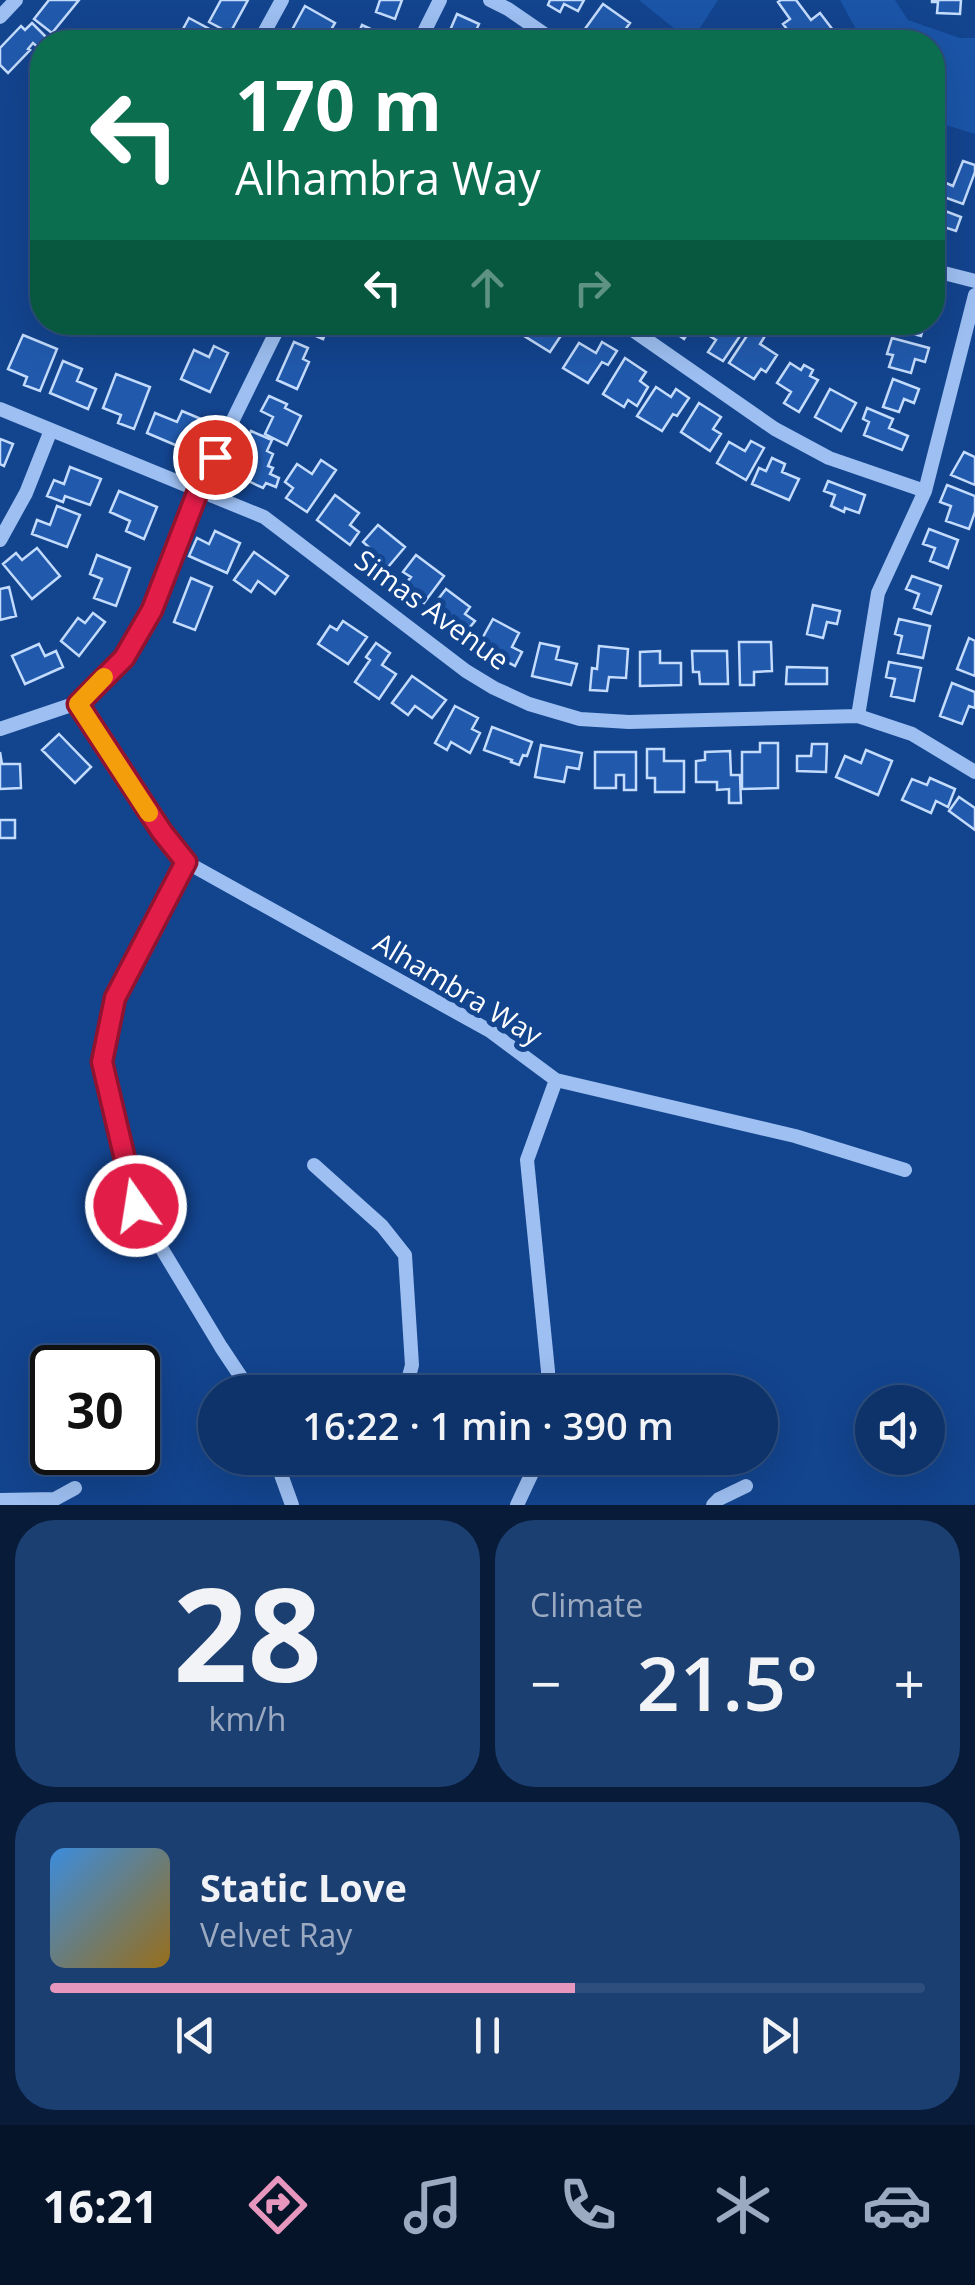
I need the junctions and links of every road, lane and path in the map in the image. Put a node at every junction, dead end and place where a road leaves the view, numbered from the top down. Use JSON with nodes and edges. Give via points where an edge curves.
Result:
{"nodes":[{"id":1,"x":16,"y":0,"type":"edge"},
{"id":2,"x":282,"y":0,"type":"edge"},
{"id":3,"x":440,"y":0,"type":"edge"},
{"id":4,"x":490,"y":0,"type":"edge"},
{"id":5,"x":0,"y":17,"type":"edge"},
{"id":6,"x":265,"y":30,"type":"edge"},
{"id":7,"x":425,"y":30,"type":"edge"},
{"id":8,"x":538,"y":30,"type":"edge"},
{"id":9,"x":945,"y":273,"type":"edge"},
{"id":10,"x":975,"y":281,"type":"edge"},
{"id":11,"x":975,"y":295,"type":"edge"},
{"id":12,"x":275,"y":335,"type":"edge"},
{"id":13,"x":640,"y":335,"type":"edge"},
{"id":14,"x":0,"y":409,"type":"edge"},
{"id":15,"x":52,"y":430,"type":"junction"},
{"id":16,"x":198,"y":491,"type":"junction"},
{"id":17,"x":925,"y":491,"type":"junction"},
{"id":18,"x":0,"y":540,"type":"edge"},
{"id":19,"x":78,"y":704,"type":"junction"},
{"id":20,"x":858,"y":716,"type":"junction"},
{"id":21,"x":0,"y":730,"type":"edge"},
{"id":22,"x":973,"y":766,"type":"edge"},
{"id":23,"x":186,"y":862,"type":"junction"},
{"id":24,"x":556,"y":1080,"type":"junction"},
{"id":25,"x":314,"y":1165,"type":"dead end"},
{"id":26,"x":906,"y":1170,"type":"dead end"},
{"id":27,"x":240,"y":1375,"type":"edge"},
{"id":28,"x":409,"y":1375,"type":"edge"},
{"id":29,"x":548,"y":1375,"type":"edge"},
{"id":30,"x":281,"y":1475,"type":"edge"},
{"id":31,"x":532,"y":1475,"type":"edge"},
{"id":32,"x":746,"y":1486,"type":"dead end"},
{"id":33,"x":75,"y":1488,"type":"dead end"},
{"id":34,"x":0,"y":1500,"type":"edge"},
{"id":35,"x":292,"y":1505,"type":"edge"},
{"id":36,"x":517,"y":1505,"type":"edge"},
{"id":37,"x":713,"y":1505,"type":"edge"}],
"edges":[{"from":1,"to":5,"type":"street"},
{"from":2,"to":6,"type":"street"},
{"from":3,"to":7,"type":"street"},
{"from":4,"to":8,"type":"street"},
{"from":9,"to":10,"type":"street"},
{"from":11,"to":17,"type":"street"},
{"from":12,"to":16,"type":"street"},
{"from":13,"to":17,"type":"street","via":[[775,429],[829,458]]},
{"from":14,"to":15,"type":"street","name":"Simas Avenue"},
{"from":15,"to":16,"type":"street","name":"Simas Avenue"},
{"from":15,"to":18,"type":"street"},
{"from":16,"to":19,"type":"street","via":[[152,610],[124,658]]},
{"from":16,"to":20,"type":"street","name":"Simas Avenue","via":[[264,517],[466,671],[529,704],[580,719],[629,722]]},
{"from":17,"to":20,"type":"street","via":[[878,593]]},
{"from":19,"to":21,"type":"street"},
{"from":19,"to":23,"type":"street","name":"Alhambra Way"},
{"from":20,"to":22,"type":"street","name":"Simas Avenue","via":[[912,734]]},
{"from":23,"to":24,"type":"street","name":"Alhambra Way","via":[[490,1031]]},
{"from":23,"to":27,"type":"street","via":[[115,998],[102,1062],[136,1206]]},
{"from":24,"to":26,"type":"street","name":"Alhambra Way","via":[[795,1136]]},
{"from":24,"to":29,"type":"street","via":[[527,1160]]},
{"from":25,"to":28,"type":"street","via":[[405,1255]]},
{"from":30,"to":35,"type":"street"},
{"from":31,"to":36,"type":"street"},
{"from":32,"to":37,"type":"street"},
{"from":33,"to":34,"type":"street","via":[[55,1499]]}]}
